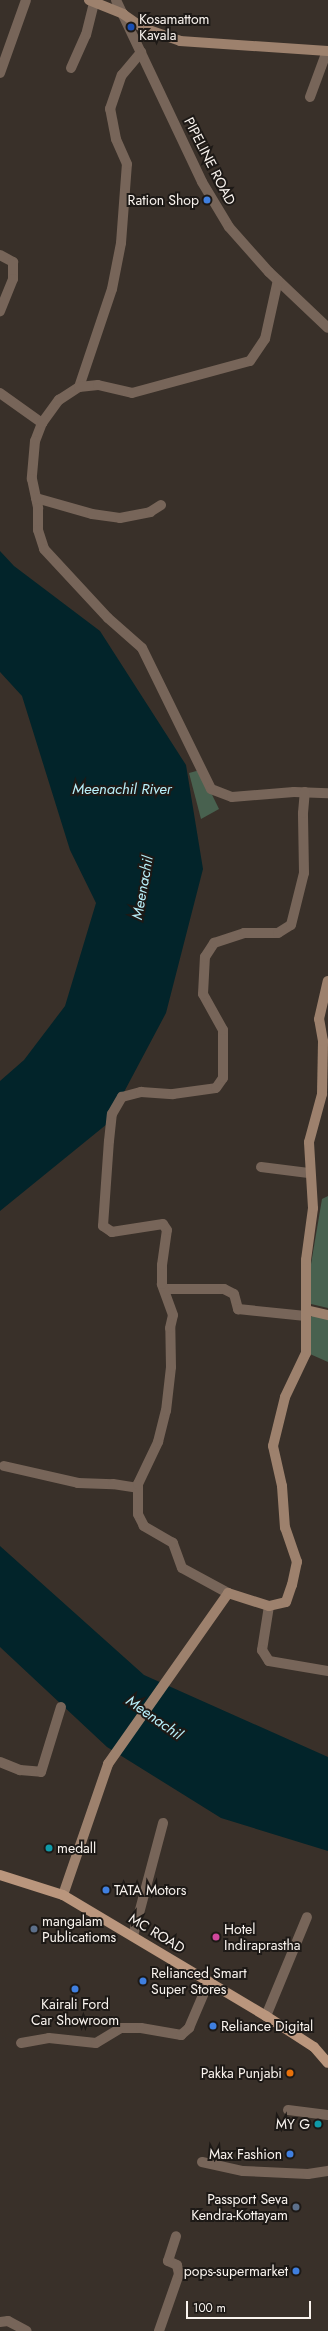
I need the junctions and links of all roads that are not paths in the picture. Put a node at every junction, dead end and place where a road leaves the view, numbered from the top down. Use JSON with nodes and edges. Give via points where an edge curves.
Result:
{"nodes":[{"id":1,"x":26,"y":0,"type":"edge"},
{"id":2,"x":116,"y":0,"type":"edge"},
{"id":3,"x":92,"y":1,"type":"edge"},
{"id":4,"x":123,"y":14,"type":"junction"},
{"id":5,"x":328,"y":51,"type":"edge"},
{"id":6,"x":141,"y":52,"type":"junction"},
{"id":7,"x":71,"y":68,"type":"dead end"},
{"id":8,"x":0,"y":73,"type":"edge"},
{"id":9,"x":310,"y":97,"type":"dead end"},
{"id":10,"x":0,"y":254,"type":"edge"},
{"id":11,"x":278,"y":280,"type":"junction"},
{"id":12,"x":0,"y":312,"type":"edge"},
{"id":13,"x":328,"y":328,"type":"edge"},
{"id":14,"x":79,"y":387,"type":"junction"},
{"id":15,"x":0,"y":393,"type":"edge"},
{"id":16,"x":42,"y":423,"type":"junction"},
{"id":17,"x":36,"y":498,"type":"junction"},
{"id":18,"x":161,"y":505,"type":"dead end"},
{"id":19,"x":305,"y":792,"type":"junction"},
{"id":20,"x":328,"y":793,"type":"edge"},
{"id":21,"x":328,"y":981,"type":"edge"},
{"id":22,"x":260,"y":1167,"type":"dead end"},
{"id":23,"x":309,"y":1174,"type":"junction"},
{"id":24,"x":164,"y":1289,"type":"junction"},
{"id":25,"x":306,"y":1313,"type":"junction"},
{"id":26,"x":328,"y":1315,"type":"edge"},
{"id":27,"x":4,"y":1466,"type":"dead end"},
{"id":28,"x":138,"y":1488,"type":"junction"},
{"id":29,"x":228,"y":1593,"type":"junction"},
{"id":30,"x":268,"y":1606,"type":"junction"},
{"id":31,"x":328,"y":1671,"type":"edge"},
{"id":32,"x":61,"y":1707,"type":"dead end"},
{"id":33,"x":0,"y":1762,"type":"edge"},
{"id":34,"x":163,"y":1823,"type":"dead end"},
{"id":35,"x":0,"y":1874,"type":"edge"},
{"id":36,"x":63,"y":1895,"type":"junction"},
{"id":37,"x":307,"y":1917,"type":"dead end"},
{"id":38,"x":134,"y":1936,"type":"junction"},
{"id":39,"x":209,"y":1981,"type":"junction"},
{"id":40,"x":266,"y":2016,"type":"junction"},
{"id":41,"x":21,"y":2043,"type":"dead end"},
{"id":42,"x":314,"y":2047,"type":"junction"},
{"id":43,"x":328,"y":2056,"type":"edge"},
{"id":44,"x":328,"y":2063,"type":"edge"},
{"id":45,"x":288,"y":2110,"type":"dead end"},
{"id":46,"x":328,"y":2115,"type":"edge"},
{"id":47,"x":202,"y":2162,"type":"dead end"},
{"id":48,"x":328,"y":2171,"type":"edge"},
{"id":49,"x":176,"y":2236,"type":"dead end"},
{"id":50,"x":0,"y":2322,"type":"edge"},
{"id":51,"x":28,"y":2331,"type":"edge"},
{"id":52,"x":159,"y":2331,"type":"edge"}],
"edges":[{"from":1,"to":8,"type":"street"},
{"from":2,"to":4,"type":"street","name":"PIPELINE ROAD"},
{"from":3,"to":4,"type":"main road"},
{"from":3,"to":7,"type":"street","via":[[86,35]]},
{"from":4,"to":5,"type":"main road","via":[[143,28],[180,41]]},
{"from":4,"to":6,"type":"street","name":"PIPELINE ROAD"},
{"from":5,"to":9,"type":"street"},
{"from":6,"to":11,"type":"street","name":"PIPELINE ROAD","via":[[202,182],[229,227]]},
{"from":6,"to":14,"type":"street","via":[[122,75],[110,109],[116,139],[128,164],[121,243],[112,289]]},
{"from":10,"to":12,"type":"street","via":[[13,262],[13,279]]},
{"from":11,"to":13,"type":"street","name":"PIPELINE ROAD"},
{"from":11,"to":14,"type":"street","via":[[265,339],[250,361],[132,393],[98,385]]},
{"from":14,"to":16,"type":"street","via":[[59,400]]},
{"from":15,"to":16,"type":"street"},
{"from":16,"to":17,"type":"street","via":[[35,441],[32,479]]},
{"from":17,"to":18,"type":"street","via":[[92,514],[120,518],[150,512]]},
{"from":17,"to":19,"type":"street","via":[[38,530],[44,549],[98,608],[142,648],[211,789],[232,797]]},
{"from":19,"to":20,"type":"street"},
{"from":19,"to":24,"type":"street","via":[[302,813],[304,872],[291,925],[278,933],[244,933],[214,943],[205,957],[203,994],[224,1030],[223,1078],[216,1088],[173,1094],[141,1092],[122,1097],[112,1114],[103,1226],[112,1232],[163,1224],[167,1230],[162,1265]]},
{"from":21,"to":23,"type":"main road","via":[[319,1019],[323,1041],[322,1094],[309,1142]]},
{"from":22,"to":23,"type":"street"},
{"from":23,"to":25,"type":"main road","via":[[313,1208],[306,1260]]},
{"from":24,"to":25,"type":"street","via":[[224,1289],[234,1294],[238,1309]]},
{"from":24,"to":28,"type":"street","via":[[173,1315],[170,1328],[171,1367],[166,1411],[158,1442]]},
{"from":25,"to":26,"type":"main road"},
{"from":25,"to":30,"type":"main road","via":[[306,1353],[285,1397],[273,1446],[282,1486],[285,1528],[298,1562],[286,1602]]},
{"from":27,"to":28,"type":"street","via":[[78,1483]]},
{"from":28,"to":29,"type":"street","via":[[138,1514],[144,1526],[173,1543],[182,1568]]},
{"from":29,"to":30,"type":"main road"},
{"from":29,"to":36,"type":"main road","via":[[108,1764]]},
{"from":30,"to":31,"type":"street","via":[[262,1650],[269,1661]]},
{"from":32,"to":33,"type":"street","via":[[42,1772],[20,1770]]},
{"from":34,"to":38,"type":"street"},
{"from":35,"to":36,"type":"main road","name":"MC ROAD"},
{"from":36,"to":38,"type":"main road","name":"MC ROAD"},
{"from":37,"to":40,"type":"street"},
{"from":38,"to":39,"type":"main road","name":"MC ROAD"},
{"from":39,"to":40,"type":"main road","name":"MC ROAD"},
{"from":39,"to":41,"type":"street","via":[[190,2028],[181,2035],[141,2028],[121,2028],[96,2044],[49,2038]]},
{"from":40,"to":42,"type":"main road","name":"MC ROAD"},
{"from":42,"to":43,"type":"street"},
{"from":42,"to":44,"type":"main road","name":"MC ROAD"},
{"from":45,"to":46,"type":"street"},
{"from":47,"to":48,"type":"street","via":[[243,2170],[308,2174]]},
{"from":49,"to":52,"type":"street","via":[[168,2261],[177,2265],[179,2274]]},
{"from":50,"to":51,"type":"street","via":[[8,2322]]}]}
